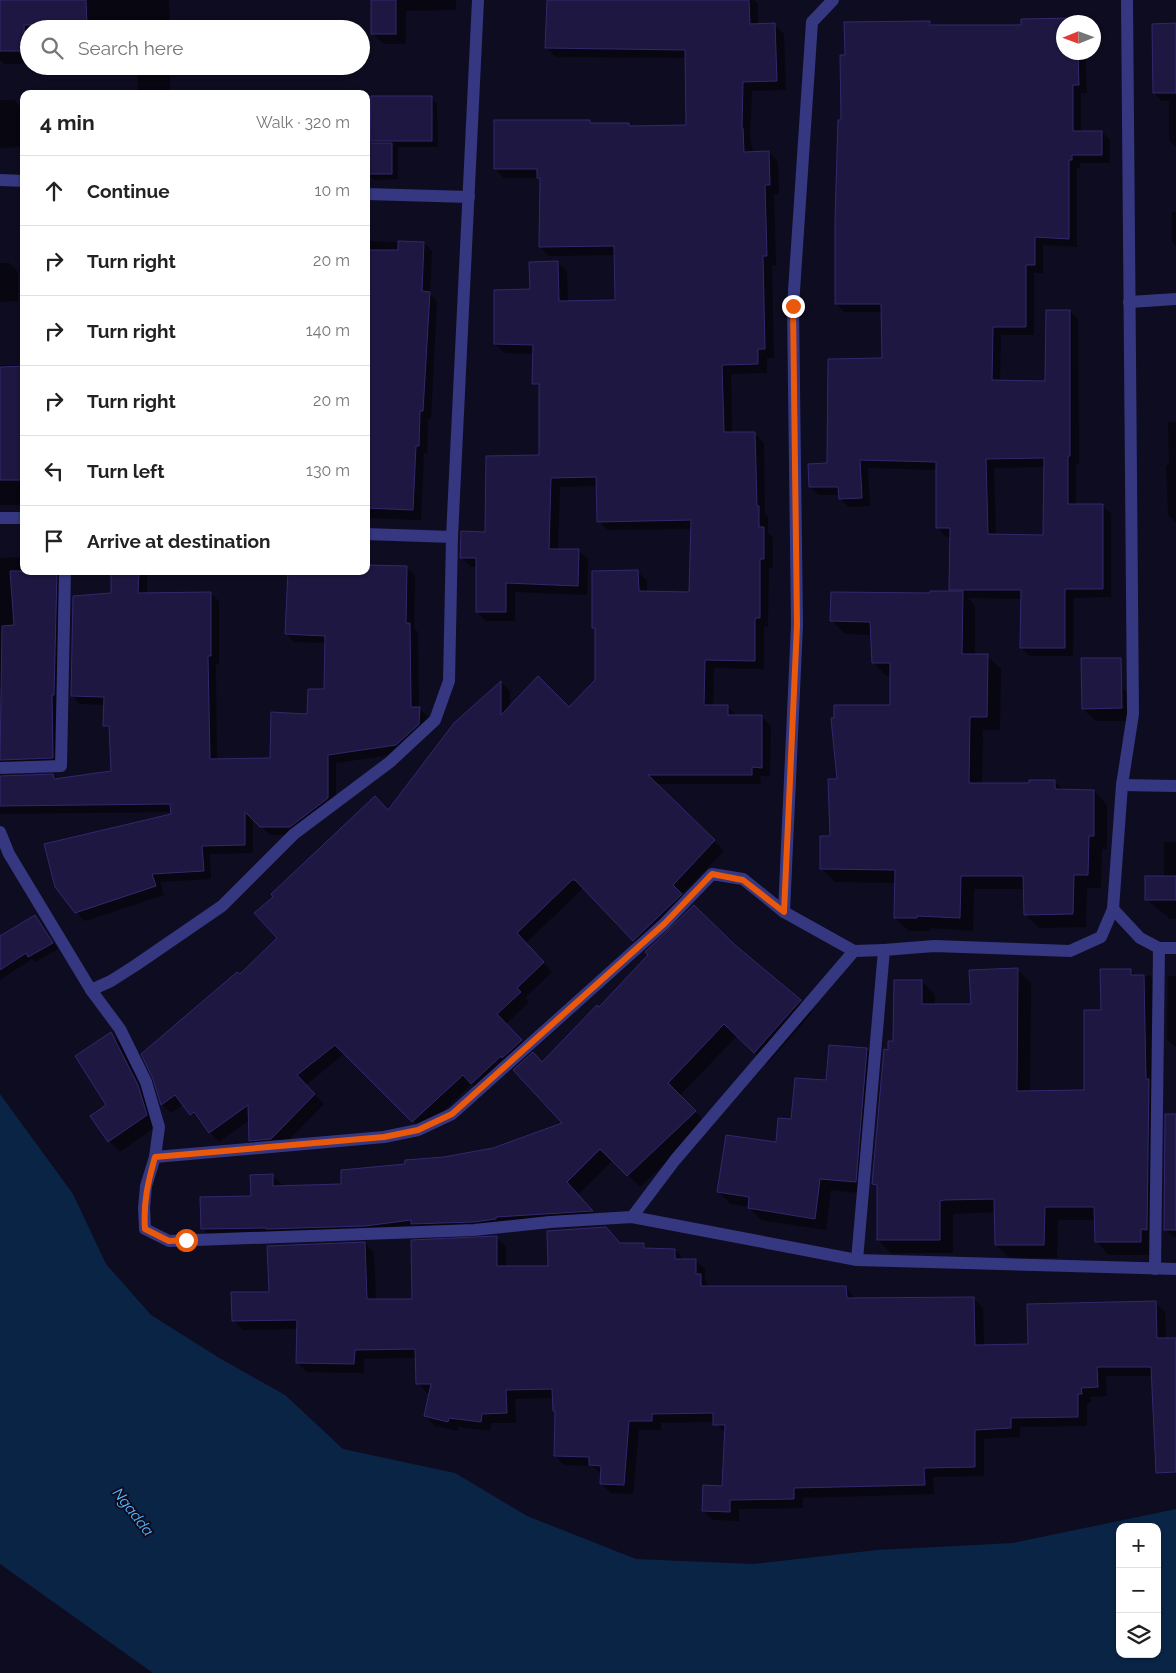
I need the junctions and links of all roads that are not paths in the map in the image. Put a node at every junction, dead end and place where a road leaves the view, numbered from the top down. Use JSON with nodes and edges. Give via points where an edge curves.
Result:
{"nodes":[{"id":1,"x":478,"y":0,"type":"edge"},
{"id":2,"x":832,"y":0,"type":"edge"},
{"id":3,"x":1127,"y":0,"type":"edge"},
{"id":4,"x":0,"y":180,"type":"edge"},
{"id":5,"x":20,"y":180,"type":"edge"},
{"id":6,"x":370,"y":194,"type":"edge"},
{"id":7,"x":470,"y":197,"type":"junction"},
{"id":8,"x":1176,"y":299,"type":"edge"},
{"id":9,"x":1129,"y":302,"type":"junction"},
{"id":10,"x":0,"y":518,"type":"edge"},
{"id":11,"x":20,"y":518,"type":"edge"},
{"id":12,"x":370,"y":534,"type":"edge"},
{"id":13,"x":452,"y":538,"type":"junction"},
{"id":14,"x":65,"y":575,"type":"edge"},
{"id":15,"x":0,"y":768,"type":"edge"},
{"id":16,"x":1122,"y":785,"type":"junction"},
{"id":17,"x":1176,"y":786,"type":"edge"},
{"id":18,"x":0,"y":832,"type":"edge"},
{"id":19,"x":1113,"y":909,"type":"junction"},
{"id":20,"x":784,"y":912,"type":"junction"},
{"id":21,"x":1159,"y":948,"type":"junction"},
{"id":22,"x":1176,"y":948,"type":"edge"},
{"id":23,"x":884,"y":950,"type":"junction"},
{"id":24,"x":854,"y":951,"type":"junction"},
{"id":25,"x":91,"y":990,"type":"junction"},
{"id":26,"x":155,"y":1157,"type":"junction"},
{"id":27,"x":632,"y":1217,"type":"junction"},
{"id":28,"x":857,"y":1260,"type":"junction"},
{"id":29,"x":1155,"y":1269,"type":"junction"},
{"id":30,"x":1176,"y":1269,"type":"edge"}],
"edges":[{"from":1,"to":7,"type":"street"},
{"from":2,"to":20,"type":"street","via":[[812,22],[793,306],[797,625]]},
{"from":3,"to":9,"type":"street"},
{"from":4,"to":5,"type":"street"},
{"from":6,"to":7,"type":"street"},
{"from":7,"to":13,"type":"street"},
{"from":8,"to":9,"type":"street"},
{"from":9,"to":16,"type":"street","via":[[1133,714]]},
{"from":10,"to":11,"type":"street"},
{"from":12,"to":13,"type":"street"},
{"from":13,"to":25,"type":"street","via":[[449,681],[435,720],[390,762],[294,834],[222,906],[136,965]]},
{"from":14,"to":15,"type":"street","via":[[61,766]]},
{"from":16,"to":17,"type":"street"},
{"from":16,"to":19,"type":"street"},
{"from":18,"to":25,"type":"street","via":[[9,854]]},
{"from":19,"to":21,"type":"street","via":[[1140,938]]},
{"from":19,"to":23,"type":"street","via":[[1101,937],[1070,951],[934,946]]},
{"from":20,"to":24,"type":"street"},
{"from":20,"to":26,"type":"street","via":[[743,880],[712,874],[664,924],[452,1114],[418,1130],[384,1137]]},
{"from":21,"to":22,"type":"street"},
{"from":21,"to":29,"type":"street"},
{"from":23,"to":24,"type":"street"},
{"from":23,"to":28,"type":"street"},
{"from":24,"to":27,"type":"street","via":[[675,1160]]},
{"from":25,"to":26,"type":"street","via":[[120,1029],[146,1082],[159,1127]]},
{"from":26,"to":27,"type":"street","via":[[146,1186],[145,1229],[169,1241],[474,1230]]},
{"from":27,"to":28,"type":"street"},
{"from":28,"to":29,"type":"street"},
{"from":29,"to":30,"type":"street"}]}
